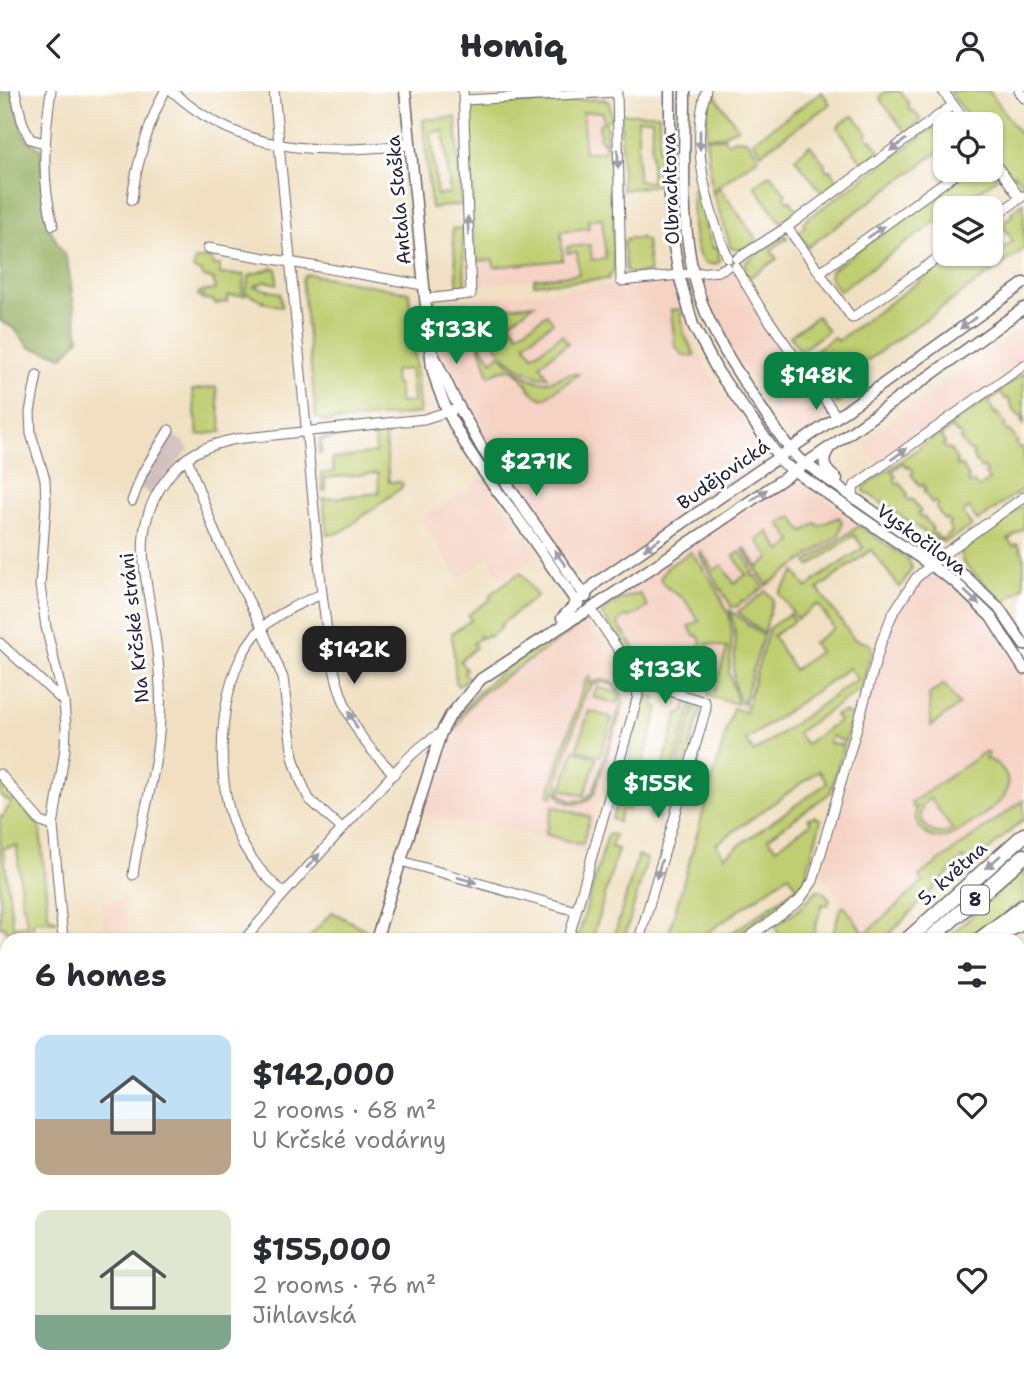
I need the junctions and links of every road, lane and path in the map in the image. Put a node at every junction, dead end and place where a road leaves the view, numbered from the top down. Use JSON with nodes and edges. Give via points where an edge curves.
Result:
{"nodes":[{"id":1,"x":15,"y":91,"type":"edge"},
{"id":2,"x":51,"y":91,"type":"edge"},
{"id":3,"x":165,"y":91,"type":"edge"},
{"id":4,"x":172,"y":91,"type":"edge"},
{"id":5,"x":274,"y":91,"type":"edge"},
{"id":6,"x":405,"y":91,"type":"edge"},
{"id":7,"x":617,"y":91,"type":"edge"},
{"id":8,"x":670,"y":91,"type":"edge"},
{"id":9,"x":685,"y":91,"type":"edge"},
{"id":10,"x":706,"y":91,"type":"edge"},
{"id":11,"x":943,"y":91,"type":"edge"},
{"id":12,"x":1019,"y":91,"type":"edge"},
{"id":13,"x":463,"y":95,"type":"edge"},
{"id":14,"x":1024,"y":98,"type":"edge"},
{"id":15,"x":953,"y":105,"type":"junction"},
{"id":16,"x":958,"y":112,"type":"edge"},
{"id":17,"x":44,"y":143,"type":"junction"},
{"id":18,"x":280,"y":145,"type":"junction"},
{"id":19,"x":410,"y":145,"type":"junction"},
{"id":20,"x":1003,"y":173,"type":"edge"},
{"id":21,"x":944,"y":182,"type":"edge"},
{"id":22,"x":1022,"y":197,"type":"edge"},
{"id":23,"x":132,"y":200,"type":"dead end"},
{"id":24,"x":1003,"y":211,"type":"edge"},
{"id":25,"x":53,"y":225,"type":"dead end"},
{"id":26,"x":787,"y":227,"type":"junction"},
{"id":27,"x":208,"y":248,"type":"dead end"},
{"id":28,"x":933,"y":261,"type":"edge"},
{"id":29,"x":291,"y":263,"type":"junction"},
{"id":30,"x":732,"y":263,"type":"junction"},
{"id":31,"x":820,"y":272,"type":"junction"},
{"id":32,"x":693,"y":273,"type":"junction"},
{"id":33,"x":678,"y":275,"type":"junction"},
{"id":34,"x":1024,"y":283,"type":"edge"},
{"id":35,"x":423,"y":285,"type":"junction"},
{"id":36,"x":425,"y":299,"type":"junction"},
{"id":37,"x":1024,"y":308,"type":"edge"},
{"id":38,"x":430,"y":348,"type":"junction"},
{"id":39,"x":1024,"y":365,"type":"edge"},
{"id":40,"x":37,"y":375,"type":"dead end"},
{"id":41,"x":459,"y":409,"type":"junction"},
{"id":42,"x":446,"y":411,"type":"junction"},
{"id":43,"x":837,"y":417,"type":"junction"},
{"id":44,"x":169,"y":430,"type":"dead end"},
{"id":45,"x":308,"y":431,"type":"junction"},
{"id":46,"x":831,"y":446,"type":"junction"},
{"id":47,"x":790,"y":449,"type":"junction"},
{"id":48,"x":778,"y":457,"type":"junction"},
{"id":49,"x":187,"y":458,"type":"junction"},
{"id":50,"x":804,"y":464,"type":"junction"},
{"id":51,"x":793,"y":472,"type":"junction"},
{"id":52,"x":136,"y":491,"type":"junction"},
{"id":53,"x":852,"y":497,"type":"junction"},
{"id":54,"x":1024,"y":497,"type":"edge"},
{"id":55,"x":153,"y":498,"type":"junction"},
{"id":56,"x":132,"y":501,"type":"dead end"},
{"id":57,"x":683,"y":523,"type":"junction"},
{"id":58,"x":700,"y":536,"type":"junction"},
{"id":59,"x":629,"y":560,"type":"junction"},
{"id":60,"x":935,"y":561,"type":"junction"},
{"id":61,"x":636,"y":579,"type":"junction"},
{"id":62,"x":585,"y":593,"type":"junction"},
{"id":63,"x":322,"y":594,"type":"junction"},
{"id":64,"x":578,"y":604,"type":"junction"},
{"id":65,"x":591,"y":609,"type":"junction"},
{"id":66,"x":262,"y":628,"type":"junction"},
{"id":67,"x":0,"y":643,"type":"edge"},
{"id":68,"x":1024,"y":645,"type":"edge"},
{"id":69,"x":519,"y":653,"type":"junction"},
{"id":70,"x":1024,"y":669,"type":"edge"},
{"id":71,"x":638,"y":686,"type":"junction"},
{"id":72,"x":64,"y":702,"type":"junction"},
{"id":73,"x":441,"y":733,"type":"junction"},
{"id":74,"x":0,"y":774,"type":"edge"},
{"id":75,"x":394,"y":774,"type":"junction"},
{"id":76,"x":53,"y":825,"type":"junction"},
{"id":77,"x":342,"y":829,"type":"junction"},
{"id":78,"x":1023,"y":835,"type":"edge"},
{"id":79,"x":1022,"y":857,"type":"edge"},
{"id":80,"x":401,"y":861,"type":"junction"},
{"id":81,"x":133,"y":875,"type":"dead end"},
{"id":82,"x":284,"y":893,"type":"junction"},
{"id":83,"x":1024,"y":906,"type":"edge"},
{"id":84,"x":576,"y":911,"type":"junction"},
{"id":85,"x":1024,"y":922,"type":"edge"},
{"id":86,"x":62,"y":933,"type":"edge"},
{"id":87,"x":250,"y":933,"type":"edge"},
{"id":88,"x":378,"y":933,"type":"edge"},
{"id":89,"x":570,"y":933,"type":"edge"},
{"id":90,"x":641,"y":933,"type":"edge"},
{"id":91,"x":755,"y":933,"type":"edge"},
{"id":92,"x":914,"y":933,"type":"edge"},
{"id":93,"x":937,"y":933,"type":"edge"},
{"id":94,"x":988,"y":933,"type":"edge"},
{"id":95,"x":1003,"y":933,"type":"edge"}],
"edges":[{"from":1,"to":17,"type":"street","via":[[30,139]]},
{"from":2,"to":17,"type":"street"},
{"from":3,"to":23,"type":"street"},
{"from":4,"to":18,"type":"street","via":[[207,119]]},
{"from":5,"to":18,"type":"street"},
{"from":6,"to":19,"type":"street","name":"Antala Staška"},
{"from":7,"to":13,"type":"street"},
{"from":7,"to":33,"type":"street","one_way":true,"via":[[621,281]]},
{"from":8,"to":33,"type":"street","name":"Olbrachtova","via":[[670,203]]},
{"from":9,"to":32,"type":"street","name":"Olbrachtova","via":[[686,226]]},
{"from":10,"to":30,"type":"street","one_way":true,"via":[[700,144],[705,197]]},
{"from":11,"to":15,"type":"street"},
{"from":12,"to":14,"type":"street"},
{"from":36,"to":13,"type":"street","one_way":true,"via":[[471,294]]},
{"from":15,"to":16,"type":"street"},
{"from":15,"to":26,"type":"street","one_way":true},
{"from":17,"to":25,"type":"street","via":[[47,204]]},
{"from":18,"to":19,"type":"street","via":[[334,151]]},
{"from":18,"to":29,"type":"street"},
{"from":19,"to":35,"type":"street","name":"Antala Staška"},
{"from":20,"to":22,"type":"street"},
{"from":31,"to":21,"type":"street","one_way":true},
{"from":22,"to":24,"type":"street"},
{"from":26,"to":30,"type":"street"},
{"from":26,"to":31,"type":"street"},
{"from":27,"to":29,"type":"street"},
{"from":28,"to":31,"type":"street","via":[[852,318]]},
{"from":29,"to":35,"type":"street"},
{"from":29,"to":45,"type":"street"},
{"from":30,"to":32,"type":"street","via":[[718,271]]},
{"from":30,"to":43,"type":"street"},
{"from":32,"to":33,"type":"street"},
{"from":32,"to":47,"type":"street","name":"Olbrachtova","via":[[721,345]]},
{"from":33,"to":48,"type":"street","name":"Olbrachtova","via":[[693,325],[711,360]]},
{"from":34,"to":43,"type":"street","name":"Budějovická","one_way":true},
{"from":35,"to":36,"type":"street","name":"Antala Staška"},
{"from":36,"to":38,"type":"street","name":"Antala Staška"},
{"from":37,"to":46,"type":"street","name":"Budějovická"},
{"from":38,"to":41,"type":"street","name":"Antala Staška"},
{"from":38,"to":42,"type":"street","name":"Antala Staška"},
{"from":53,"to":39,"type":"street","one_way":true,"via":[[855,485]]},
{"from":40,"to":72,"type":"street","via":[[30,412],[31,434],[45,479],[40,586]]},
{"from":41,"to":42,"type":"street","name":"Na Krčské stráni"},
{"from":62,"to":41,"type":"street","name":"Antala Staška","one_way":true,"via":[[500,476]]},
{"from":42,"to":45,"type":"street","name":"Na Krčské stráni","via":[[424,419]]},
{"from":42,"to":64,"type":"street","name":"Antala Staška","via":[[469,453]]},
{"from":43,"to":47,"type":"street","name":"Budějovická"},
{"from":44,"to":52,"type":"street"},
{"from":45,"to":49,"type":"street","name":"Na Krčské stráni","via":[[214,443]]},
{"from":45,"to":63,"type":"street"},
{"from":46,"to":50,"type":"street","name":"Budějovická"},
{"from":46,"to":53,"type":"street","via":[[825,469]]},
{"from":47,"to":48,"type":"street","name":"Budějovická"},
{"from":47,"to":50,"type":"street","name":"Olbrachtova"},
{"from":48,"to":51,"type":"street","name":"Vyskočilova"},
{"from":48,"to":57,"type":"street","name":"Budějovická"},
{"from":49,"to":55,"type":"street","name":"Na Krčské stráni"},
{"from":49,"to":66,"type":"street","via":[[215,533]]},
{"from":50,"to":51,"type":"street","name":"Budějovická"},
{"from":50,"to":53,"type":"street","name":"Vyskočilova"},
{"from":58,"to":51,"type":"street","name":"Budějovická","one_way":true},
{"from":51,"to":60,"type":"street","name":"Vyskočilova"},
{"from":52,"to":55,"type":"street"},
{"from":52,"to":56,"type":"street"},
{"from":53,"to":60,"type":"street","name":"Vyskočilova"},
{"from":54,"to":60,"type":"street"},
{"from":55,"to":81,"type":"street","name":"Na Krčské stráni","via":[[142,551],[160,683],[160,719]]},
{"from":57,"to":58,"type":"street","via":[[692,524]]},
{"from":57,"to":59,"type":"street","name":"Budějovická","one_way":true},
{"from":58,"to":61,"type":"street","name":"Budějovická"},
{"from":59,"to":61,"type":"street","via":[[624,573]]},
{"from":59,"to":62,"type":"street","name":"Budějovická"},
{"from":60,"to":68,"type":"street","name":"Vyskočilova","via":[[987,595]]},
{"from":60,"to":70,"type":"street","name":"Vyskočilova","one_way":true,"via":[[991,617]]},
{"from":60,"to":91,"type":"street","via":[[908,589],[881,643],[813,881],[799,901]]},
{"from":61,"to":65,"type":"street","name":"Budějovická"},
{"from":62,"to":64,"type":"street","name":"Budějovická"},
{"from":62,"to":65,"type":"street","name":"Antala Staška"},
{"from":63,"to":66,"type":"street","via":[[290,608]]},
{"from":75,"to":63,"type":"street","one_way":true,"via":[[362,738],[343,699],[332,668]]},
{"from":64,"to":65,"type":"street"},
{"from":64,"to":69,"type":"street","name":"Budějovická"},
{"from":65,"to":69,"type":"street","name":"Budějovická"},
{"from":65,"to":71,"type":"street"},
{"from":66,"to":77,"type":"street","via":[[283,678],[300,779],[309,799]]},
{"from":66,"to":82,"type":"street","via":[[239,663],[229,690],[222,755],[235,829],[249,857]]},
{"from":67,"to":72,"type":"street"},
{"from":69,"to":73,"type":"street","name":"Budějovická","via":[[481,679]]},
{"from":71,"to":84,"type":"street"},
{"from":71,"to":90,"type":"street","one_way":true,"via":[[705,702],[706,709]]},
{"from":72,"to":76,"type":"street","via":[[65,749]]},
{"from":73,"to":75,"type":"street"},
{"from":73,"to":80,"type":"street","name":"Budějovická"},
{"from":74,"to":76,"type":"street","via":[[41,822]]},
{"from":75,"to":77,"type":"street"},
{"from":76,"to":86,"type":"street"},
{"from":82,"to":77,"type":"street","one_way":true},
{"from":78,"to":92,"type":"highway","name":"5. května","number":"8","one_way":true},
{"from":79,"to":93,"type":"highway","name":"5. května","number":"8"},
{"from":80,"to":84,"type":"street","one_way":true},
{"from":80,"to":88,"type":"street","name":"Budějovická"},
{"from":82,"to":87,"type":"street"},
{"from":83,"to":94,"type":"highway"},
{"from":84,"to":89,"type":"street"},
{"from":85,"to":95,"type":"highway"}]}
